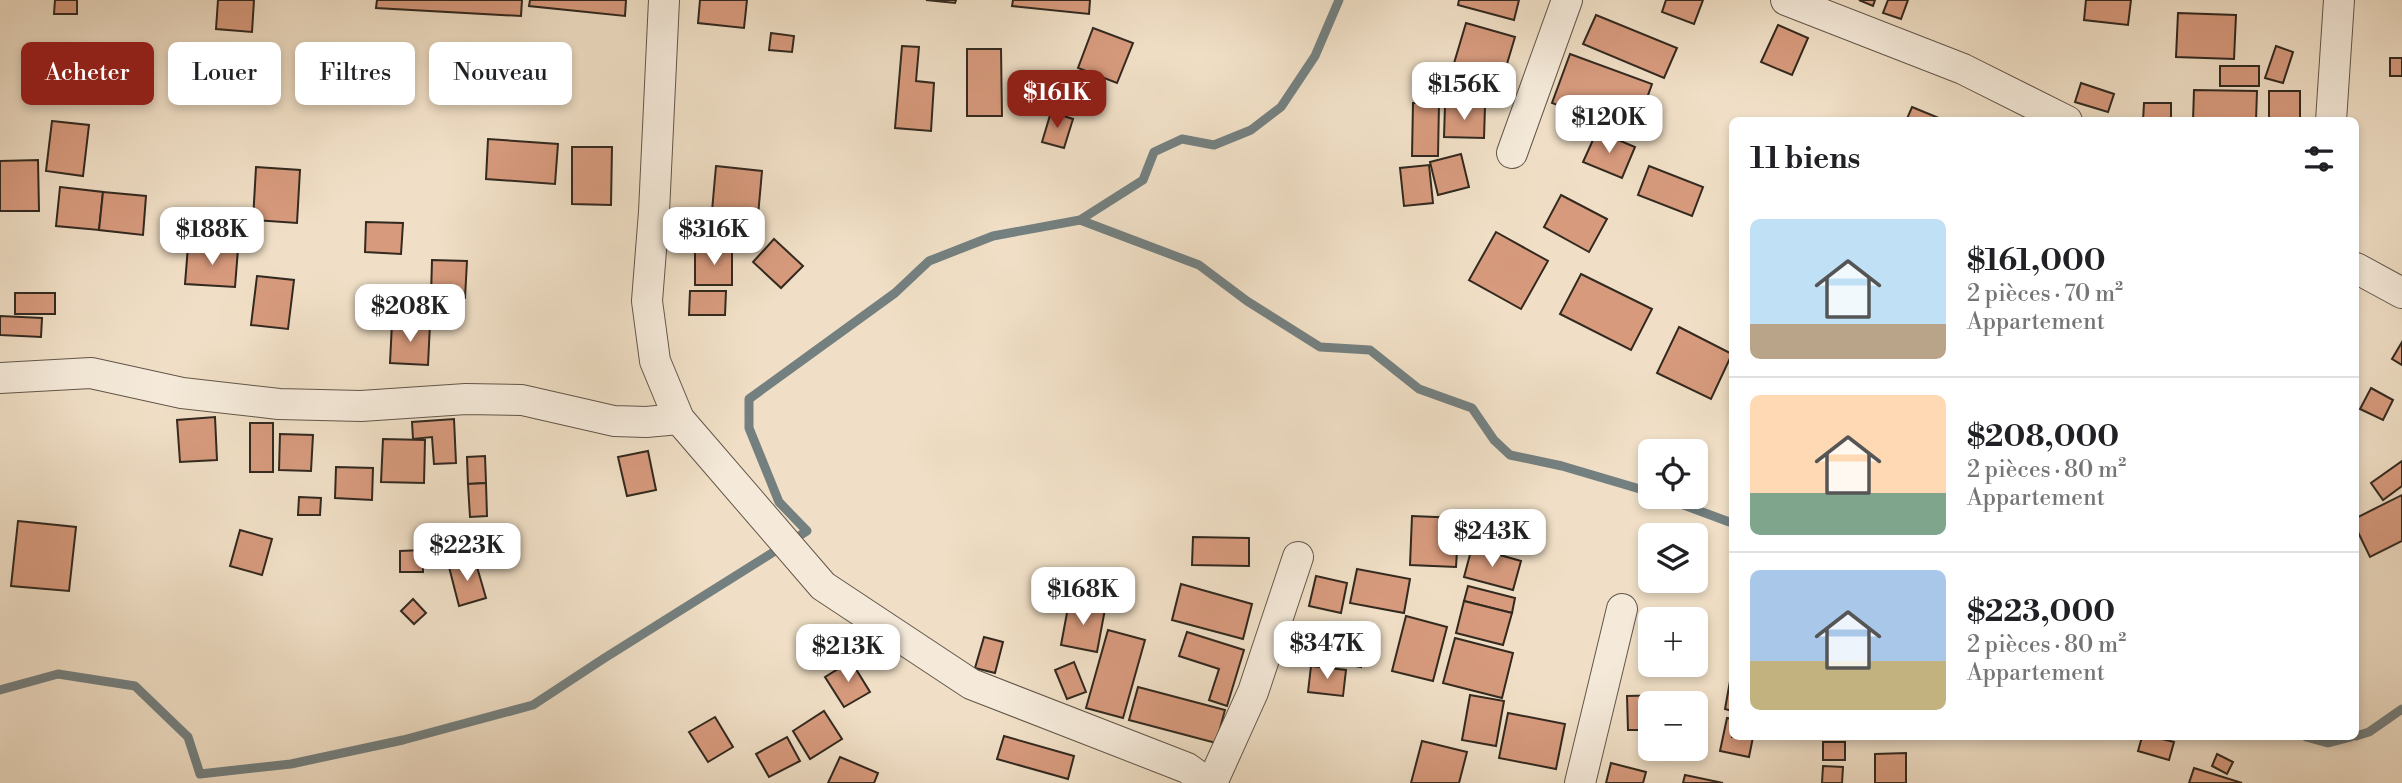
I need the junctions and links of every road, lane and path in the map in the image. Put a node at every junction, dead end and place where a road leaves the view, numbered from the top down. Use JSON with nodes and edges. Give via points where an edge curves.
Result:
{"nodes":[{"id":1,"x":664,"y":0,"type":"edge"},
{"id":2,"x":1567,"y":0,"type":"edge"},
{"id":3,"x":1786,"y":0,"type":"edge"},
{"id":4,"x":2339,"y":0,"type":"edge"},
{"id":5,"x":2059,"y":117,"type":"edge"},
{"id":6,"x":2331,"y":117,"type":"edge"},
{"id":7,"x":1512,"y":153,"type":"dead end"},
{"id":8,"x":2359,"y":270,"type":"edge"},
{"id":9,"x":2402,"y":293,"type":"edge"},
{"id":10,"x":0,"y":378,"type":"edge"},
{"id":11,"x":679,"y":419,"type":"junction"},
{"id":12,"x":1298,"y":557,"type":"dead end"},
{"id":13,"x":1622,"y":609,"type":"dead end"},
{"id":14,"x":1210,"y":783,"type":"edge"},
{"id":15,"x":1580,"y":783,"type":"edge"}],
"edges":[{"from":1,"to":11,"type":"street","via":[[647,301],[655,361]]},
{"from":2,"to":7,"type":"street"},
{"from":3,"to":5,"type":"street","via":[[1963,69]]},
{"from":4,"to":6,"type":"street"},
{"from":8,"to":9,"type":"street"},
{"from":10,"to":11,"type":"street","via":[[91,373],[182,393],[278,404],[522,400],[614,421]]},
{"from":11,"to":14,"type":"street","via":[[822,586],[971,684],[1187,768]]},
{"from":12,"to":14,"type":"street","via":[[1253,692]]},
{"from":13,"to":15,"type":"street"}]}
